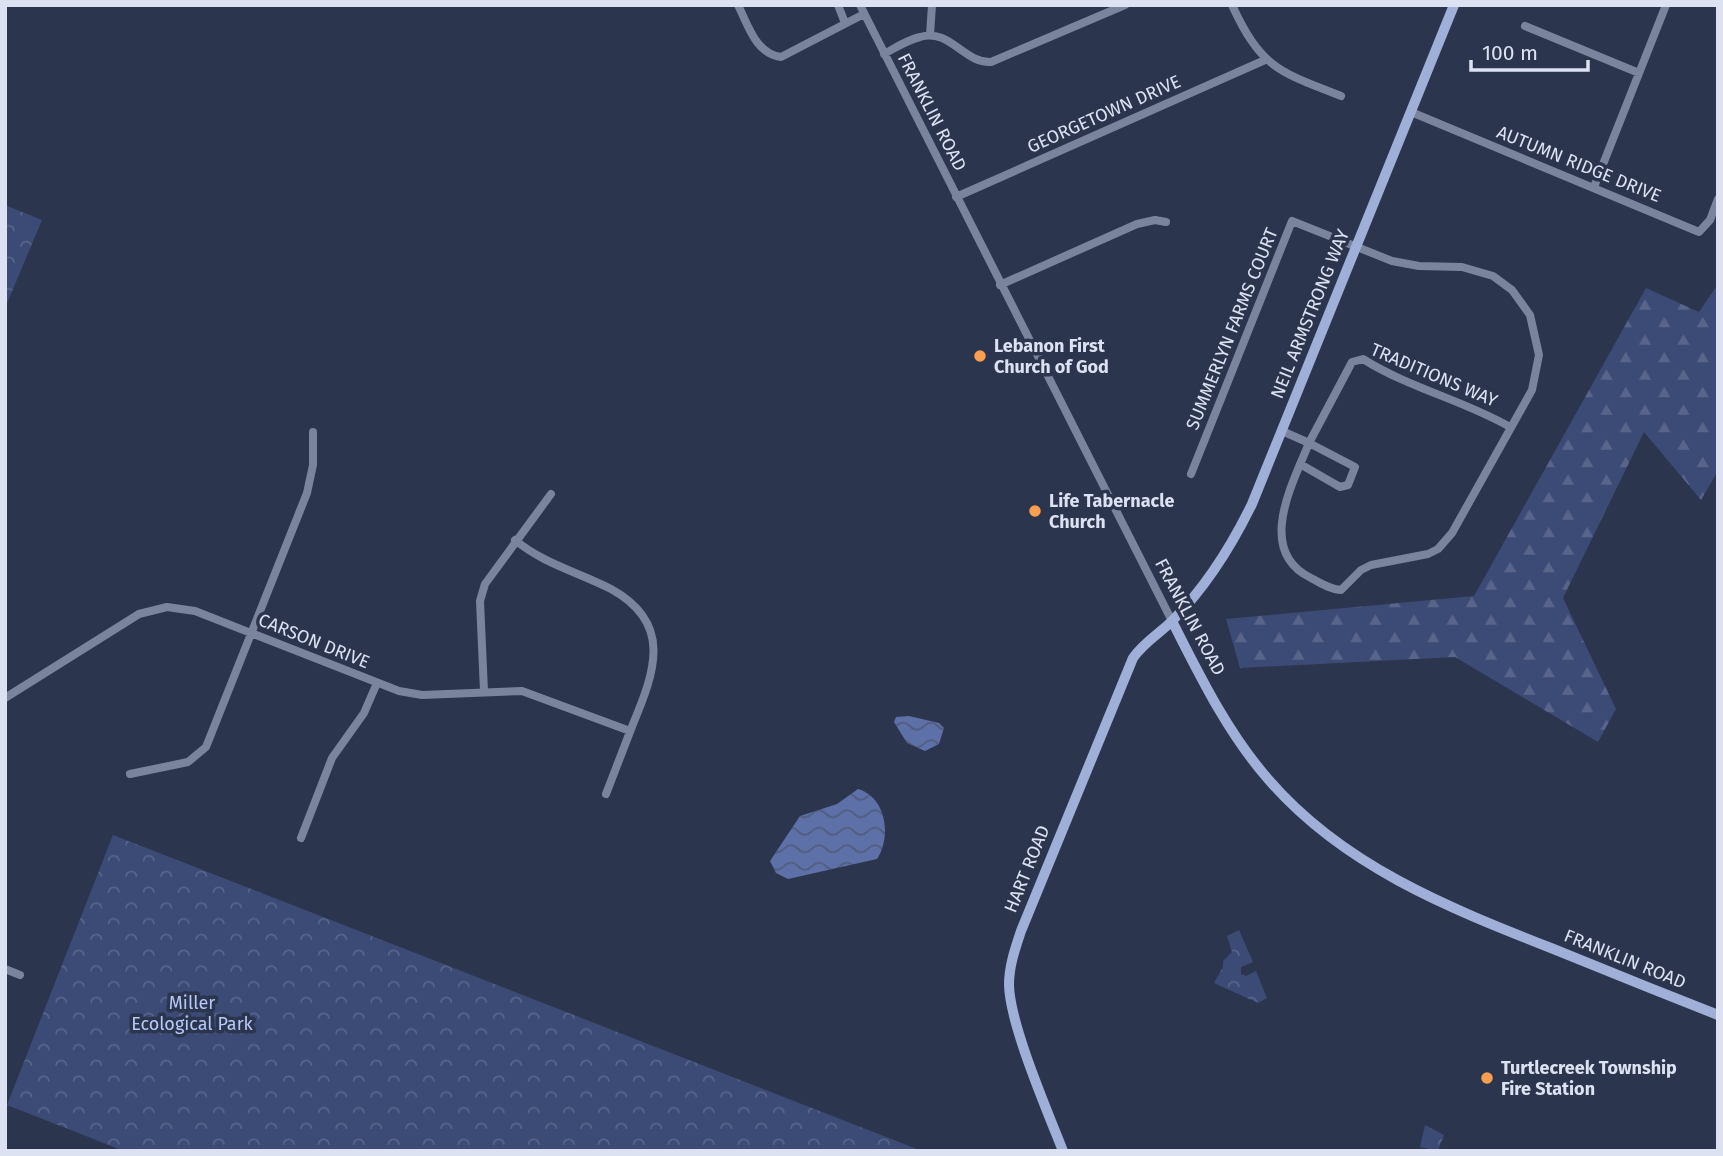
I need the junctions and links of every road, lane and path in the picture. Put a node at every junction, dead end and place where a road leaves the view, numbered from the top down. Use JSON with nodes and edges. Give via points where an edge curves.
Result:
{"nodes":[{"id":1,"x":738,"y":5,"type":"edge"},
{"id":2,"x":838,"y":5,"type":"edge"},
{"id":3,"x":932,"y":5,"type":"edge"},
{"id":4,"x":1125,"y":5,"type":"edge"},
{"id":5,"x":1232,"y":5,"type":"edge"},
{"id":6,"x":1454,"y":5,"type":"edge"},
{"id":7,"x":1666,"y":5,"type":"edge"},
{"id":8,"x":862,"y":10,"type":"edge"},
{"id":9,"x":845,"y":23,"type":"junction"},
{"id":10,"x":1525,"y":26,"type":"dead end"},
{"id":11,"x":930,"y":35,"type":"junction"},
{"id":12,"x":884,"y":54,"type":"junction"},
{"id":13,"x":1265,"y":60,"type":"junction"},
{"id":14,"x":1639,"y":73,"type":"junction"},
{"id":15,"x":1340,"y":96,"type":"dead end"},
{"id":16,"x":1411,"y":113,"type":"junction"},
{"id":17,"x":1594,"y":187,"type":"junction"},
{"id":18,"x":956,"y":197,"type":"junction"},
{"id":19,"x":1718,"y":199,"type":"edge"},
{"id":20,"x":1166,"y":222,"type":"dead end"},
{"id":21,"x":1356,"y":247,"type":"junction"},
{"id":22,"x":1000,"y":285,"type":"junction"},
{"id":23,"x":1510,"y":427,"type":"junction"},
{"id":24,"x":1282,"y":431,"type":"junction"},
{"id":25,"x":313,"y":432,"type":"dead end"},
{"id":26,"x":1309,"y":443,"type":"junction"},
{"id":27,"x":1300,"y":464,"type":"junction"},
{"id":28,"x":1191,"y":474,"type":"dead end"},
{"id":29,"x":551,"y":494,"type":"dead end"},
{"id":30,"x":515,"y":540,"type":"junction"},
{"id":31,"x":1172,"y":621,"type":"junction"},
{"id":32,"x":251,"y":633,"type":"junction"},
{"id":33,"x":377,"y":683,"type":"junction"},
{"id":34,"x":484,"y":691,"type":"junction"},
{"id":35,"x":5,"y":698,"type":"edge"},
{"id":36,"x":630,"y":732,"type":"junction"},
{"id":37,"x":130,"y":774,"type":"dead end"},
{"id":38,"x":606,"y":794,"type":"dead end"},
{"id":39,"x":301,"y":838,"type":"dead end"},
{"id":40,"x":5,"y":969,"type":"edge"},
{"id":41,"x":20,"y":975,"type":"dead end"},
{"id":42,"x":1718,"y":1016,"type":"edge"},
{"id":43,"x":1063,"y":1151,"type":"edge"}],
"edges":[{"from":1,"to":9,"type":"street","via":[[759,47],[771,56],[781,57]]},
{"from":2,"to":9,"type":"street"},
{"from":3,"to":11,"type":"street"},
{"from":4,"to":11,"type":"street","via":[[991,62],[975,60],[946,39]]},
{"from":5,"to":13,"type":"street"},
{"from":6,"to":16,"type":"main road","name":"NEIL ARMSTRONG WAY"},
{"from":7,"to":14,"type":"street"},
{"from":8,"to":9,"type":"street"},
{"from":8,"to":12,"type":"street","name":"FRANKLIN ROAD"},
{"from":10,"to":14,"type":"street"},
{"from":11,"to":12,"type":"street"},
{"from":12,"to":18,"type":"street","name":"FRANKLIN ROAD"},
{"from":13,"to":15,"type":"street","via":[[1289,76]]},
{"from":13,"to":18,"type":"street","name":"GEORGETOWN DRIVE"},
{"from":14,"to":17,"type":"street"},
{"from":16,"to":17,"type":"street","name":"AUTUMN RIDGE DRIVE"},
{"from":16,"to":21,"type":"main road","name":"NEIL ARMSTRONG WAY"},
{"from":17,"to":19,"type":"street","name":"AUTUMN RIDGE DRIVE","via":[[1699,232],[1710,220]]},
{"from":18,"to":22,"type":"street","name":"FRANKLIN ROAD"},
{"from":20,"to":22,"type":"street","via":[[1137,224]]},
{"from":21,"to":23,"type":"street","name":"TRADITIONS WAY","via":[[1406,264],[1478,271],[1512,290],[1530,315],[1539,355],[1532,390]]},
{"from":21,"to":24,"type":"main road","name":"NEIL ARMSTRONG WAY"},
{"from":21,"to":28,"type":"street","name":"SUMMERLYN FARMS COURT","via":[[1292,221]]},
{"from":22,"to":31,"type":"street","name":"FRANKLIN ROAD"},
{"from":23,"to":26,"type":"street","name":"TRADITIONS WAY","via":[[1363,359],[1352,362]]},
{"from":23,"to":27,"type":"street","name":"TRADITIONS WAY","via":[[1452,533],[1438,549],[1371,565],[1341,590],[1303,574],[1289,558],[1281,537],[1280,518]]},
{"from":24,"to":26,"type":"street"},
{"from":24,"to":31,"type":"main road","name":"NEIL ARMSTRONG WAY","via":[[1233,543]]},
{"from":25,"to":32,"type":"street","via":[[307,493]]},
{"from":26,"to":27,"type":"street","name":"TRADITIONS WAY"},
{"from":26,"to":27,"type":"street","via":[[1355,467],[1352,478],[1348,485],[1340,486]]},
{"from":29,"to":30,"type":"street"},
{"from":30,"to":34,"type":"street","via":[[481,596]]},
{"from":30,"to":36,"type":"street","via":[[547,562],[622,596],[643,617],[654,644],[654,667]]},
{"from":31,"to":42,"type":"main road","name":"FRANKLIN ROAD","via":[[1248,755],[1299,811],[1344,849],[1425,897]]},
{"from":31,"to":43,"type":"main road","name":"HART ROAD","via":[[1139,649],[1122,680],[1011,965],[1013,1010]]},
{"from":32,"to":33,"type":"street","name":"CARSON DRIVE"},
{"from":32,"to":35,"type":"street","name":"CARSON DRIVE","via":[[189,610],[155,608],[88,643]]},
{"from":32,"to":37,"type":"street","via":[[203,751],[177,765]]},
{"from":33,"to":34,"type":"street","name":"CARSON DRIVE","via":[[410,694]]},
{"from":33,"to":39,"type":"street","via":[[365,713],[332,758]]},
{"from":34,"to":36,"type":"street","name":"CARSON DRIVE","via":[[528,692]]},
{"from":36,"to":38,"type":"street"},
{"from":40,"to":41,"type":"street"}]}
